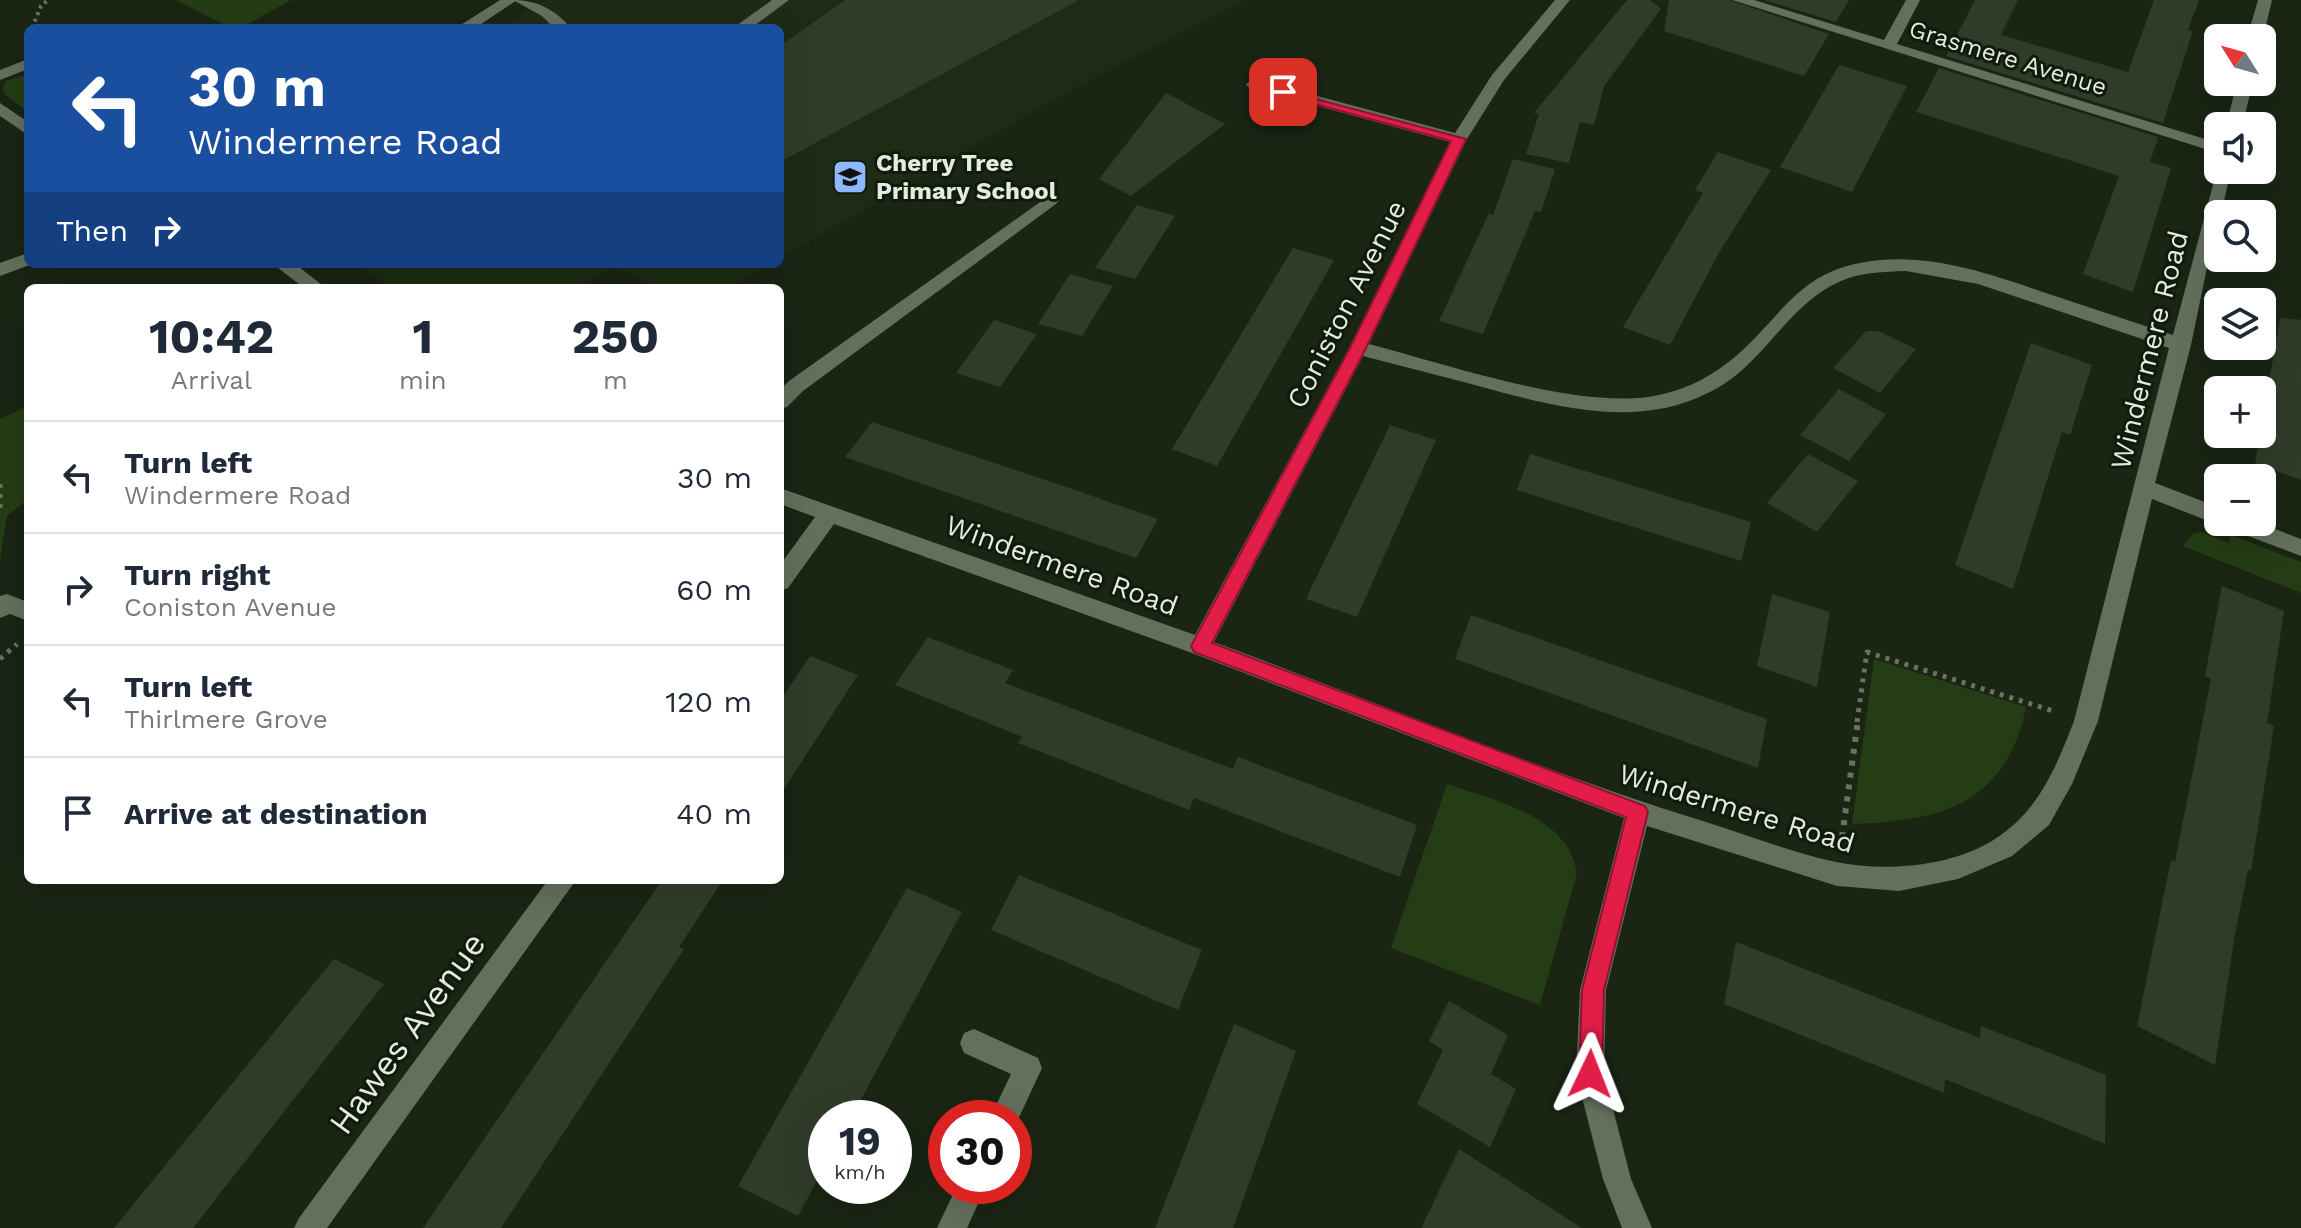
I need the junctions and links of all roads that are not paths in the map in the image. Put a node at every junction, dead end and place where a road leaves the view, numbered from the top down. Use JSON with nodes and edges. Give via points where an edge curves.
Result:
{"nodes":[{"id":1,"x":510,"y":0,"type":"edge"},
{"id":2,"x":520,"y":0,"type":"edge"},
{"id":3,"x":782,"y":0,"type":"edge"},
{"id":4,"x":1563,"y":0,"type":"edge"},
{"id":5,"x":1739,"y":0,"type":"edge"},
{"id":6,"x":1913,"y":0,"type":"edge"},
{"id":7,"x":2265,"y":0,"type":"edge"},
{"id":8,"x":471,"y":24,"type":"edge"},
{"id":9,"x":559,"y":24,"type":"edge"},
{"id":10,"x":747,"y":24,"type":"edge"},
{"id":11,"x":2259,"y":24,"type":"edge"},
{"id":12,"x":1888,"y":46,"type":"junction"},
{"id":13,"x":24,"y":66,"type":"edge"},
{"id":14,"x":0,"y":75,"type":"edge"},
{"id":15,"x":1254,"y":84,"type":"dead end"},
{"id":16,"x":0,"y":108,"type":"edge"},
{"id":17,"x":24,"y":127,"type":"edge"},
{"id":18,"x":1459,"y":139,"type":"junction"},
{"id":19,"x":2204,"y":144,"type":"edge"},
{"id":20,"x":2220,"y":184,"type":"edge"},
{"id":21,"x":1050,"y":200,"type":"dead end"},
{"id":22,"x":24,"y":261,"type":"edge"},
{"id":23,"x":288,"y":268,"type":"edge"},
{"id":24,"x":0,"y":270,"type":"edge"},
{"id":25,"x":311,"y":284,"type":"edge"},
{"id":26,"x":2182,"y":345,"type":"junction"},
{"id":27,"x":1358,"y":348,"type":"junction"},
{"id":28,"x":784,"y":398,"type":"edge"},
{"id":29,"x":2146,"y":488,"type":"junction"},
{"id":30,"x":784,"y":497,"type":"edge"},
{"id":31,"x":2204,"y":511,"type":"edge"},
{"id":32,"x":830,"y":513,"type":"junction"},
{"id":33,"x":2270,"y":536,"type":"edge"},
{"id":34,"x":2301,"y":548,"type":"edge"},
{"id":35,"x":784,"y":576,"type":"edge"},
{"id":36,"x":0,"y":609,"type":"edge"},
{"id":37,"x":24,"y":610,"type":"edge"},
{"id":38,"x":1200,"y":646,"type":"junction"},
{"id":39,"x":1638,"y":812,"type":"junction"},
{"id":40,"x":560,"y":884,"type":"edge"},
{"id":41,"x":974,"y":1043,"type":"dead end"},
{"id":42,"x":1013,"y":1100,"type":"edge"},
{"id":43,"x":963,"y":1204,"type":"edge"},
{"id":44,"x":309,"y":1228,"type":"edge"},
{"id":45,"x":952,"y":1228,"type":"edge"},
{"id":46,"x":1637,"y":1228,"type":"edge"}],
"edges":[{"from":1,"to":8,"type":"street"},
{"from":2,"to":9,"type":"street"},
{"from":3,"to":10,"type":"street"},
{"from":4,"to":18,"type":"street","name":"Coniston Avenue","via":[[1498,78]]},
{"from":5,"to":12,"type":"street","name":"Grasmere Avenue"},
{"from":6,"to":12,"type":"street"},
{"from":7,"to":11,"type":"street"},
{"from":12,"to":19,"type":"street","name":"Grasmere Avenue"},
{"from":13,"to":14,"type":"street"},
{"from":15,"to":18,"type":"street"},
{"from":16,"to":17,"type":"street"},
{"from":18,"to":27,"type":"street","name":"Coniston Avenue"},
{"from":20,"to":26,"type":"street","name":"Windermere Road"},
{"from":21,"to":28,"type":"street"},
{"from":22,"to":24,"type":"street"},
{"from":23,"to":25,"type":"street"},
{"from":26,"to":27,"type":"street","via":[[1978,277],[1895,266],[1855,270],[1823,281],[1793,302],[1739,364],[1708,387],[1667,402],[1627,407],[1573,403]]},
{"from":26,"to":29,"type":"street","name":"Windermere Road"},
{"from":27,"to":38,"type":"street","name":"Coniston Avenue"},
{"from":29,"to":31,"type":"street"},
{"from":29,"to":39,"type":"street","name":"Windermere Road","via":[[2086,721],[2040,817],[2003,848],[1958,867],[1899,879],[1837,874]]},
{"from":30,"to":32,"type":"street","name":"Windermere Road"},
{"from":32,"to":35,"type":"street"},
{"from":32,"to":38,"type":"street","name":"Windermere Road"},
{"from":33,"to":34,"type":"street"},
{"from":36,"to":37,"type":"street","via":[[7,603]]},
{"from":38,"to":39,"type":"street","name":"Windermere Road"},
{"from":39,"to":46,"type":"street","via":[[1593,990],[1590,1074],[1617,1179]]},
{"from":40,"to":44,"type":"street","name":"Hawes Avenue"},
{"from":41,"to":42,"type":"street","via":[[1028,1068]]},
{"from":43,"to":45,"type":"street"}]}
